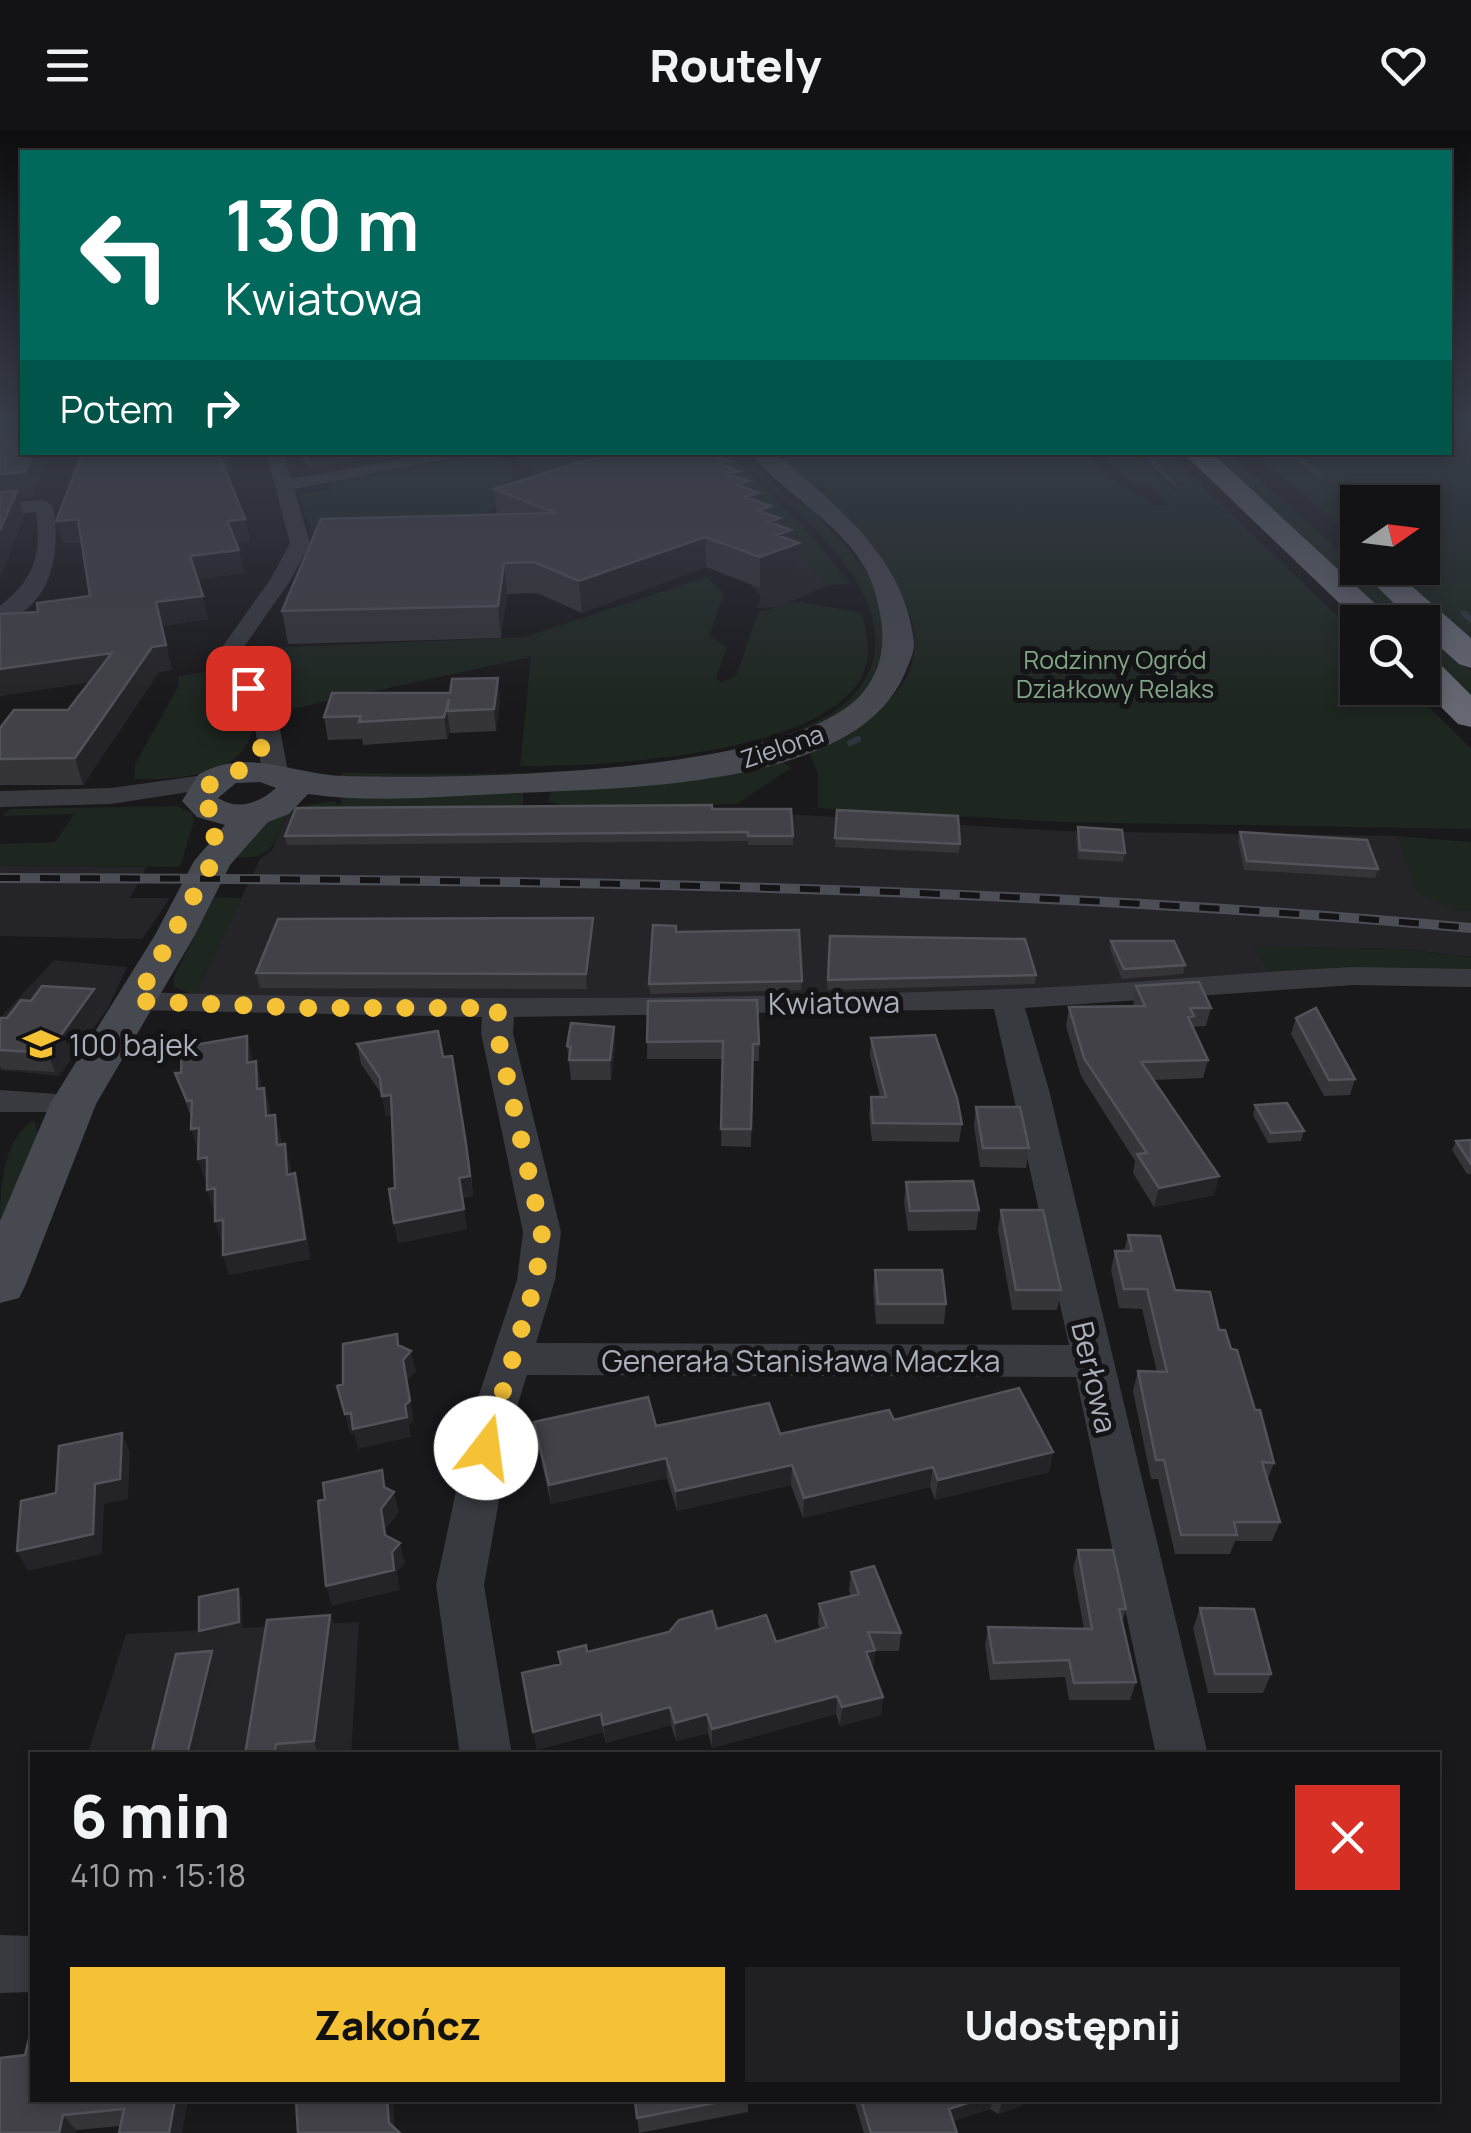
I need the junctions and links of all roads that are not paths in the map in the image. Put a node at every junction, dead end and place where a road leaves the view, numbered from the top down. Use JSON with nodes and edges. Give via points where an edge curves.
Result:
{"nodes":[{"id":1,"x":47,"y":521,"type":"edge"},
{"id":2,"x":295,"y":521,"type":"edge"},
{"id":3,"x":833,"y":521,"type":"edge"},
{"id":4,"x":1270,"y":521,"type":"edge"},
{"id":5,"x":1391,"y":585,"type":"edge"},
{"id":6,"x":1360,"y":605,"type":"edge"},
{"id":7,"x":0,"y":616,"type":"edge"},
{"id":8,"x":1471,"y":657,"type":"edge"},
{"id":9,"x":1440,"y":685,"type":"edge"},
{"id":10,"x":1471,"y":716,"type":"edge"},
{"id":11,"x":268,"y":723,"type":"junction"},
{"id":12,"x":216,"y":792,"type":"junction"},
{"id":13,"x":277,"y":792,"type":"junction"},
{"id":14,"x":0,"y":799,"type":"edge"},
{"id":15,"x":213,"y":861,"type":"junction"},
{"id":16,"x":1471,"y":978,"type":"edge"},
{"id":17,"x":1007,"y":999,"type":"junction"},
{"id":18,"x":136,"y":1001,"type":"junction"},
{"id":19,"x":498,"y":1008,"type":"junction"},
{"id":20,"x":0,"y":1101,"type":"edge"},
{"id":21,"x":73,"y":1104,"type":"junction"},
{"id":22,"x":0,"y":1284,"type":"edge"},
{"id":23,"x":511,"y":1360,"type":"junction"},
{"id":24,"x":1090,"y":1361,"type":"junction"},
{"id":25,"x":486,"y":1752,"type":"edge"},
{"id":26,"x":1181,"y":1752,"type":"edge"},
{"id":27,"x":0,"y":1964,"type":"edge"},
{"id":28,"x":30,"y":1964,"type":"edge"}],
"edges":[{"from":1,"to":7,"type":"street","via":[[47,570]]},
{"from":2,"to":11,"type":"street","via":[[298,550],[228,654],[233,671],[264,706]]},
{"from":3,"to":13,"type":"main road","name":"Zielona","via":[[888,588],[900,658],[870,703],[802,742],[695,770],[604,780]]},
{"from":4,"to":6,"type":"highway"},
{"from":5,"to":8,"type":"highway"},
{"from":9,"to":10,"type":"highway"},
{"from":11,"to":12,"type":"street","via":[[255,754]]},
{"from":11,"to":13,"type":"street","via":[[276,738]]},
{"from":12,"to":13,"type":"main road","name":"Zielona"},
{"from":12,"to":14,"type":"street"},
{"from":12,"to":15,"type":"main road"},
{"from":13,"to":15,"type":"main road"},
{"from":15,"to":18,"type":"main road"},
{"from":16,"to":17,"type":"street","name":"Kwiatowa","via":[[1377,974]]},
{"from":17,"to":19,"type":"street","name":"Kwiatowa"},
{"from":17,"to":24,"type":"street","name":"Berłowa"},
{"from":18,"to":19,"type":"street","name":"Kwiatowa"},
{"from":18,"to":21,"type":"main road"},
{"from":19,"to":23,"type":"street","via":[[497,1033],[542,1232],[536,1280]]},
{"from":20,"to":21,"type":"street"},
{"from":21,"to":22,"type":"main road"},
{"from":23,"to":24,"type":"street","name":"Generała Stanisława Maczka"},
{"from":23,"to":25,"type":"street","via":[[493,1416],[460,1585]]},
{"from":24,"to":26,"type":"street","name":"Berłowa"},
{"from":27,"to":28,"type":"street"}]}
